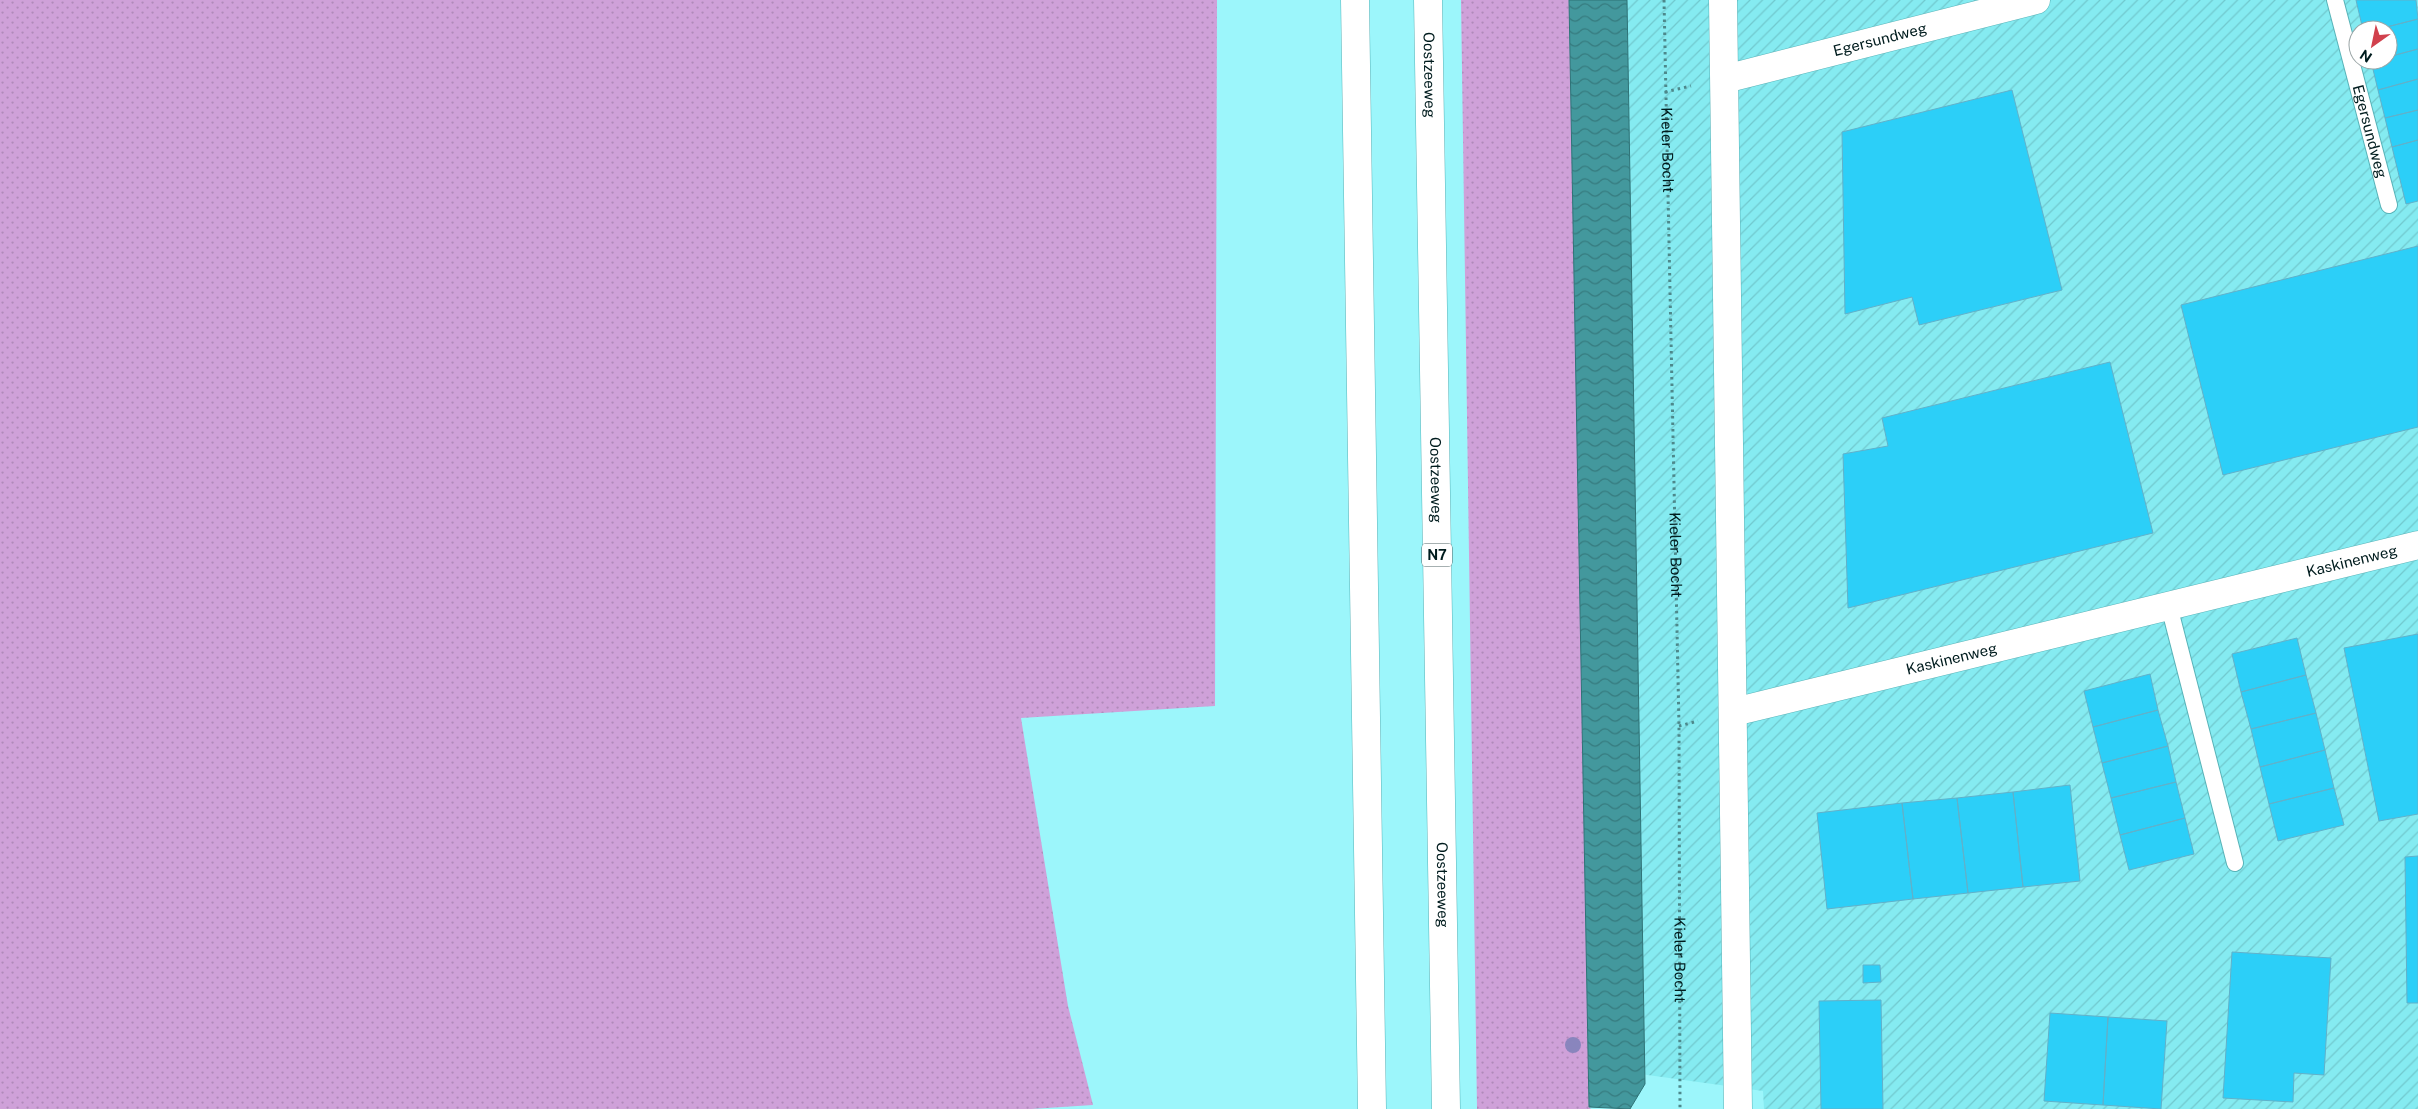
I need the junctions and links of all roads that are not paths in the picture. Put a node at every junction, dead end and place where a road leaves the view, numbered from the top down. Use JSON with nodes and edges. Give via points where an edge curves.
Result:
{"nodes":[{"id":1,"x":1355,"y":0,"type":"edge"},
{"id":2,"x":1428,"y":0,"type":"edge"},
{"id":3,"x":1723,"y":0,"type":"edge"},
{"id":4,"x":2036,"y":0,"type":"edge"},
{"id":5,"x":2335,"y":0,"type":"edge"},
{"id":6,"x":1725,"y":79,"type":"junction"},
{"id":7,"x":2389,"y":206,"type":"dead end"},
{"id":8,"x":2418,"y":545,"type":"edge"},
{"id":9,"x":2168,"y":606,"type":"junction"},
{"id":10,"x":1734,"y":712,"type":"junction"},
{"id":11,"x":2236,"y":863,"type":"dead end"},
{"id":12,"x":1372,"y":1109,"type":"edge"},
{"id":13,"x":1446,"y":1109,"type":"edge"},
{"id":14,"x":1738,"y":1109,"type":"edge"}],
"edges":[{"from":1,"to":12,"type":"main road"},
{"from":2,"to":13,"type":"main road","name":"Oostzeeweg","number":"N7"},
{"from":3,"to":6,"type":"main road"},
{"from":4,"to":6,"type":"main road","name":"Egersundweg"},
{"from":5,"to":7,"type":"lane","name":"Egersundweg"},
{"from":6,"to":10,"type":"main road"},
{"from":8,"to":9,"type":"main road","name":"Kaskinenweg"},
{"from":9,"to":10,"type":"main road","name":"Kaskinenweg"},
{"from":9,"to":11,"type":"lane"},
{"from":10,"to":14,"type":"main road"}]}
